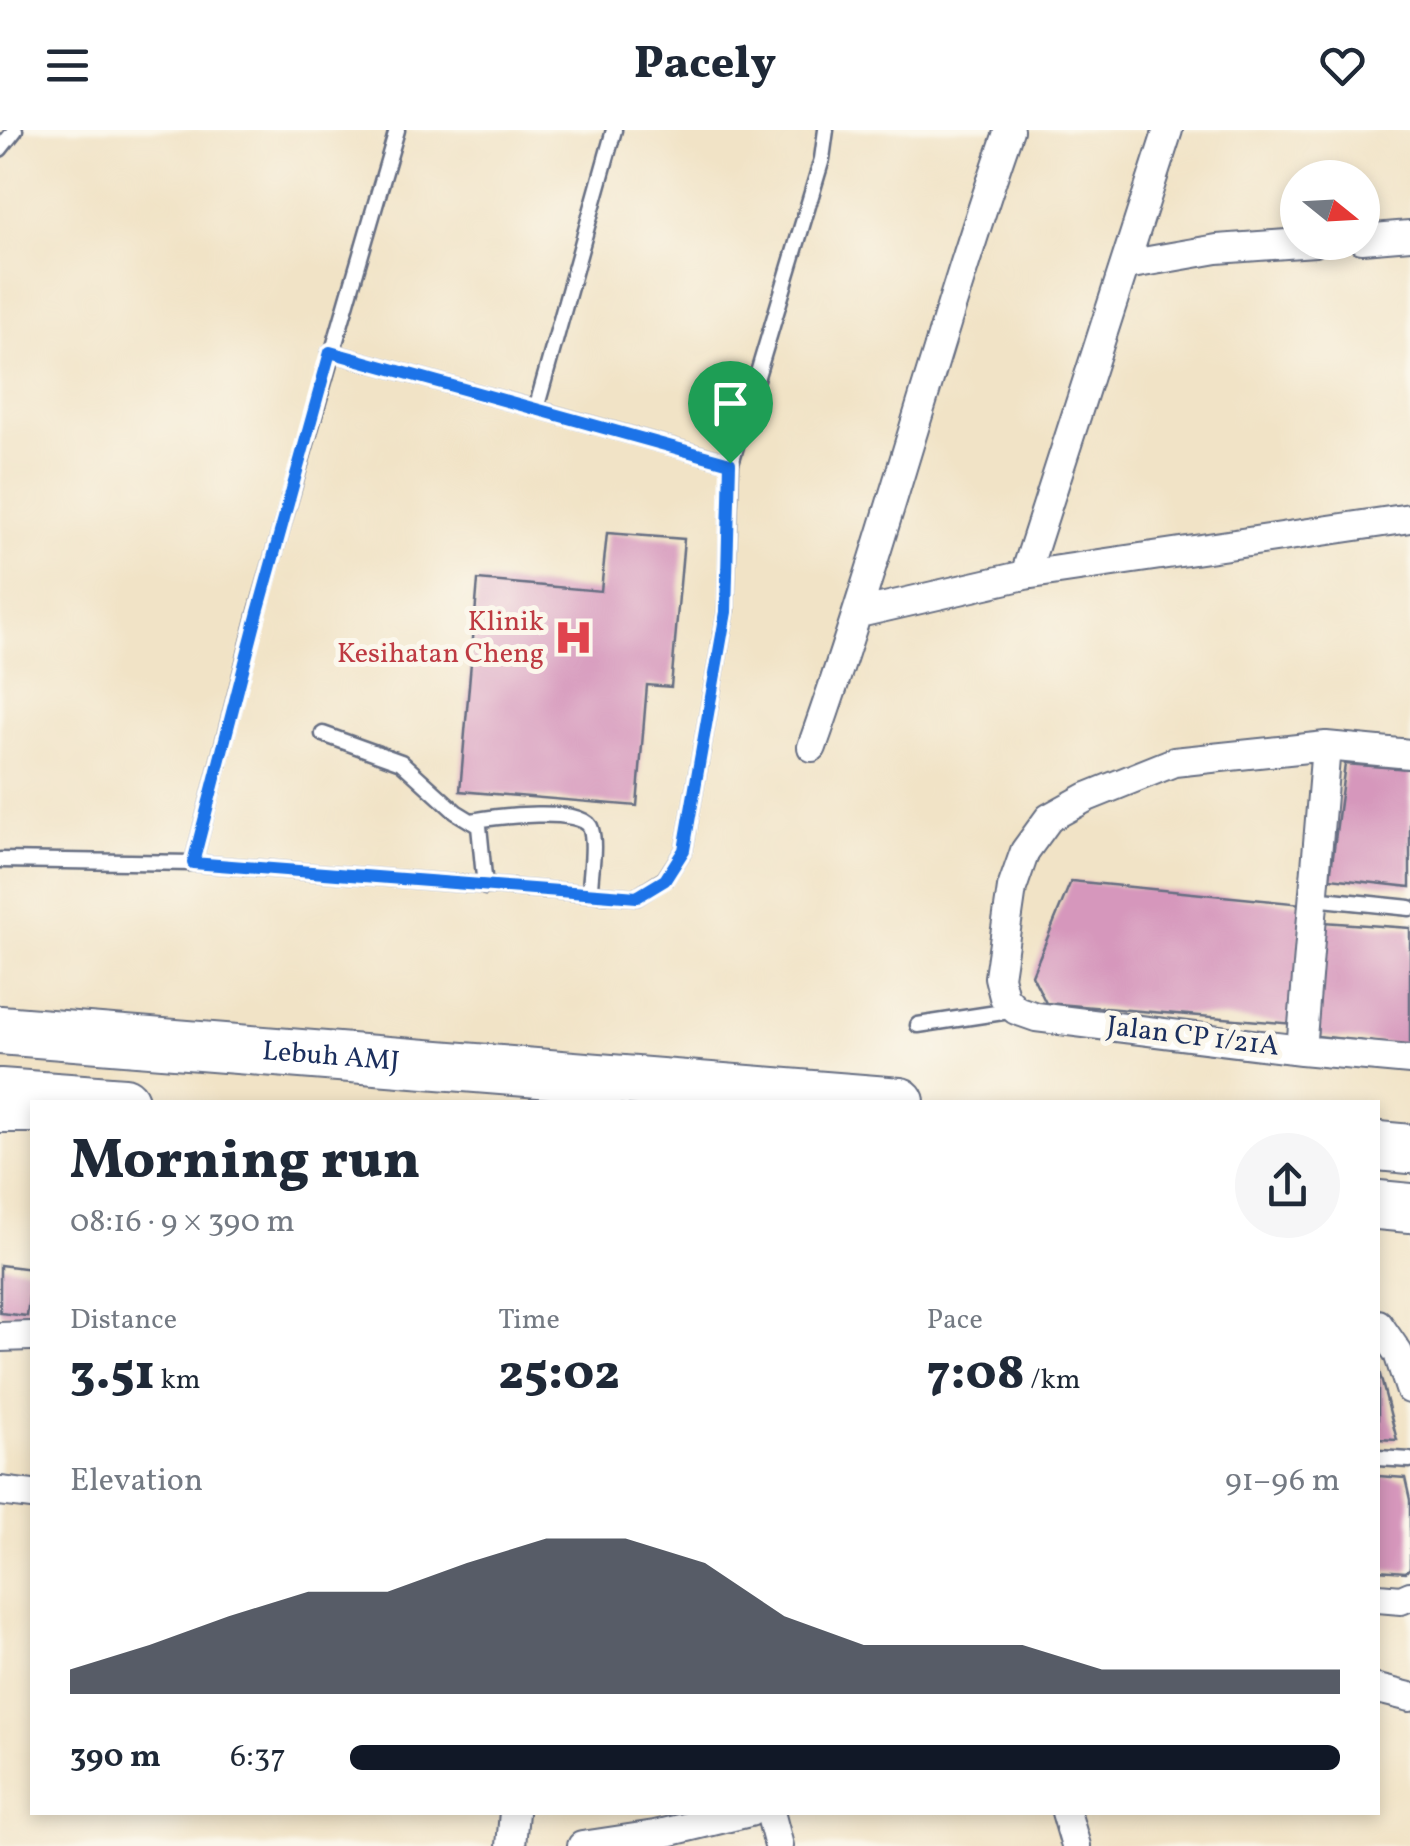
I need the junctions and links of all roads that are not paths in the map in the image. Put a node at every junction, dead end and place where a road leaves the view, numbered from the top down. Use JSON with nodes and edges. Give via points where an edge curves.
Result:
{"nodes":[{"id":1,"x":15,"y":130,"type":"edge"},
{"id":2,"x":397,"y":130,"type":"edge"},
{"id":3,"x":614,"y":130,"type":"edge"},
{"id":4,"x":826,"y":130,"type":"edge"},
{"id":5,"x":1009,"y":130,"type":"edge"},
{"id":6,"x":1168,"y":130,"type":"edge"},
{"id":7,"x":0,"y":149,"type":"edge"},
{"id":8,"x":1410,"y":235,"type":"edge"},
{"id":9,"x":1380,"y":238,"type":"edge"},
{"id":10,"x":1280,"y":244,"type":"edge"},
{"id":11,"x":1126,"y":265,"type":"junction"},
{"id":12,"x":330,"y":352,"type":"junction"},
{"id":13,"x":536,"y":410,"type":"junction"},
{"id":14,"x":730,"y":463,"type":"junction"},
{"id":15,"x":1410,"y":518,"type":"edge"},
{"id":16,"x":1025,"y":575,"type":"junction"},
{"id":17,"x":859,"y":614,"type":"junction"},
{"id":18,"x":324,"y":734,"type":"dead end"},
{"id":19,"x":1326,"y":746,"type":"junction"},
{"id":20,"x":812,"y":747,"type":"dead end"},
{"id":21,"x":1410,"y":754,"type":"edge"},
{"id":22,"x":472,"y":821,"type":"junction"},
{"id":23,"x":0,"y":860,"type":"edge"},
{"id":24,"x":193,"y":863,"type":"junction"},
{"id":25,"x":485,"y":887,"type":"junction"},
{"id":26,"x":590,"y":892,"type":"junction"},
{"id":27,"x":1313,"y":898,"type":"junction"},
{"id":28,"x":1410,"y":908,"type":"edge"},
{"id":29,"x":1016,"y":1010,"type":"junction"},
{"id":30,"x":918,"y":1025,"type":"dead end"},
{"id":31,"x":0,"y":1030,"type":"edge"},
{"id":32,"x":1301,"y":1050,"type":"junction"},
{"id":33,"x":1410,"y":1060,"type":"edge"},
{"id":34,"x":0,"y":1093,"type":"edge"},
{"id":35,"x":96,"y":1100,"type":"edge"},
{"id":36,"x":875,"y":1100,"type":"edge"},
{"id":37,"x":0,"y":1118,"type":"edge"},
{"id":38,"x":30,"y":1118,"type":"edge"},
{"id":39,"x":1380,"y":1146,"type":"edge"},
{"id":40,"x":1410,"y":1148,"type":"edge"},
{"id":41,"x":1380,"y":1205,"type":"edge"},
{"id":42,"x":1410,"y":1208,"type":"edge"},
{"id":43,"x":1380,"y":1327,"type":"edge"},
{"id":44,"x":30,"y":1336,"type":"edge"},
{"id":45,"x":0,"y":1337,"type":"edge"},
{"id":46,"x":1410,"y":1389,"type":"edge"},
{"id":47,"x":1380,"y":1458,"type":"edge"},
{"id":48,"x":1410,"y":1460,"type":"edge"},
{"id":49,"x":0,"y":1491,"type":"edge"},
{"id":50,"x":30,"y":1495,"type":"edge"},
{"id":51,"x":1410,"y":1596,"type":"edge"},
{"id":52,"x":1380,"y":1598,"type":"edge"},
{"id":53,"x":1410,"y":1672,"type":"edge"},
{"id":54,"x":1380,"y":1680,"type":"edge"},
{"id":55,"x":1380,"y":1690,"type":"edge"},
{"id":56,"x":1410,"y":1698,"type":"edge"},
{"id":57,"x":514,"y":1815,"type":"edge"},
{"id":58,"x":738,"y":1815,"type":"edge"},
{"id":59,"x":771,"y":1815,"type":"edge"},
{"id":60,"x":1067,"y":1815,"type":"edge"},
{"id":61,"x":511,"y":1846,"type":"edge"},
{"id":62,"x":582,"y":1846,"type":"edge"},
{"id":63,"x":780,"y":1846,"type":"edge"},
{"id":64,"x":1076,"y":1846,"type":"edge"}],
"edges":[{"from":1,"to":7,"type":"lane"},
{"from":2,"to":12,"type":"lane"},
{"from":3,"to":13,"type":"lane"},
{"from":4,"to":14,"type":"lane"},
{"from":5,"to":17,"type":"street"},
{"from":6,"to":11,"type":"street"},
{"from":8,"to":9,"type":"street"},
{"from":10,"to":11,"type":"street"},
{"from":11,"to":16,"type":"street"},
{"from":12,"to":13,"type":"lane"},
{"from":12,"to":24,"type":"lane"},
{"from":13,"to":14,"type":"lane"},
{"from":14,"to":26,"type":"lane","via":[[726,612],[684,850],[665,880],[637,897]]},
{"from":15,"to":16,"type":"street"},
{"from":16,"to":17,"type":"street"},
{"from":17,"to":20,"type":"street"},
{"from":18,"to":22,"type":"lane","via":[[401,762]]},
{"from":19,"to":21,"type":"street"},
{"from":19,"to":27,"type":"street"},
{"from":19,"to":29,"type":"street","via":[[1174,762],[1049,818],[1012,888],[999,977]]},
{"from":22,"to":25,"type":"lane","via":[[482,835]]},
{"from":22,"to":26,"type":"lane","via":[[512,815],[587,820]]},
{"from":23,"to":24,"type":"lane"},
{"from":24,"to":25,"type":"lane"},
{"from":25,"to":26,"type":"lane"},
{"from":27,"to":28,"type":"lane"},
{"from":27,"to":32,"type":"street"},
{"from":29,"to":30,"type":"lane"},
{"from":29,"to":32,"type":"street","name":"Jalan CP 1/21A"},
{"from":31,"to":36,"type":"highway","name":"Lebuh AMJ"},
{"from":32,"to":33,"type":"street","name":"Jalan CP 1/21A"},
{"from":34,"to":35,"type":"highway"},
{"from":37,"to":38,"type":"street"},
{"from":39,"to":40,"type":"highway"},
{"from":41,"to":42,"type":"highway"},
{"from":43,"to":46,"type":"street"},
{"from":44,"to":45,"type":"street"},
{"from":47,"to":48,"type":"lane"},
{"from":49,"to":50,"type":"street"},
{"from":51,"to":52,"type":"street"},
{"from":53,"to":54,"type":"street"},
{"from":55,"to":56,"type":"street"},
{"from":57,"to":61,"type":"street"},
{"from":58,"to":62,"type":"street"},
{"from":59,"to":63,"type":"street"},
{"from":60,"to":64,"type":"street"}]}
